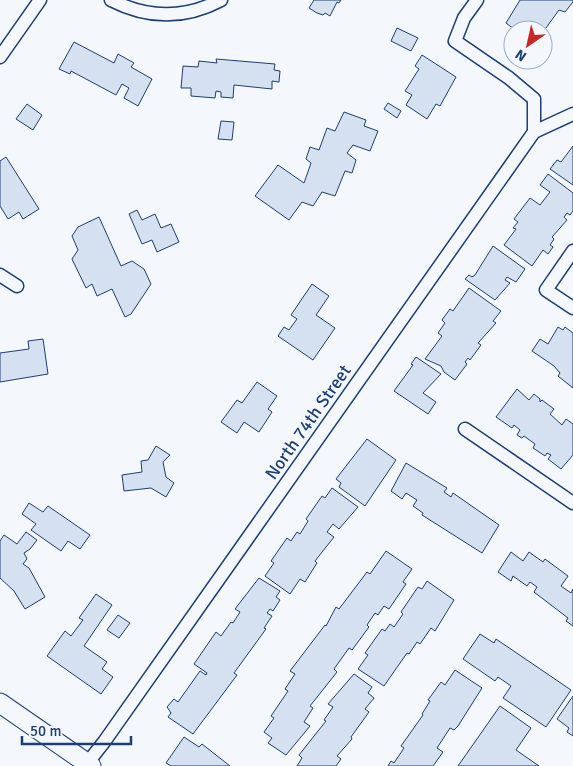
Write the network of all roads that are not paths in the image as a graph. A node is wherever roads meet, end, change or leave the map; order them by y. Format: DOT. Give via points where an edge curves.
graph roads {
  1 [pos="40,0"];
  2 [pos="111,0"];
  3 [pos="221,0"];
  4 [pos="477,0"];
  5 [pos="0,58"];
  6 [pos="573,114"];
  7 [pos="534,132"];
  8 [pos="573,251"];
  9 [pos="0,275"];
  10 [pos="17,286"];
  11 [pos="573,308"];
  12 [pos="465,429"];
  13 [pos="573,503"];
  14 [pos="0,703"];
  15 [pos="88,765"];
  1 -- 5 [label="street"];
  2 -- 3 [label="street" via="157,15 176,15 205,8"];
  4 -- 7 [label="street" via="464,18 455,41 534,99"];
  6 -- 7 [label="street, North 74th Street"];
  7 -- 15 [label="street, North 74th Street"];
  8 -- 11 [label="street" via="546,290"];
  9 -- 10 [label="street"];
  12 -- 13 [label="street"];
  14 -- 15 [label="main road"];
}
